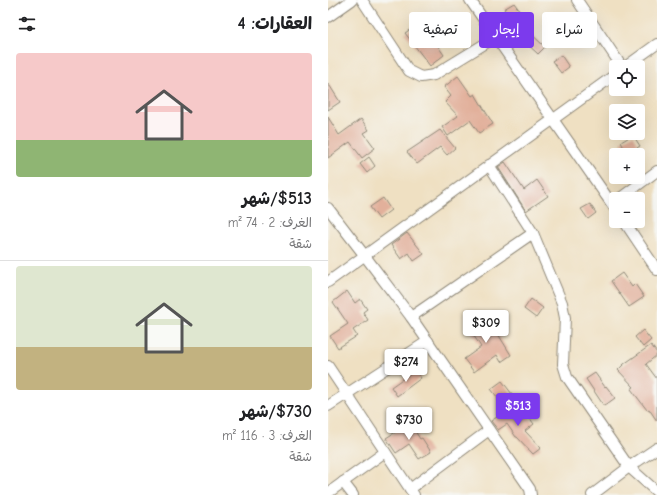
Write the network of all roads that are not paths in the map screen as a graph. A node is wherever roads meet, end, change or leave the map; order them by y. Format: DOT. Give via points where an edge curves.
graph roads {
  1 [pos="352,0"];
  2 [pos="362,0"];
  3 [pos="470,0"];
  4 [pos="578,0"];
  5 [pos="479,13"];
  6 [pos="328,17"];
  7 [pos="657,44"];
  8 [pos="479,47"];
  9 [pos="504,48"];
  10 [pos="619,60"];
  11 [pos="634,60"];
  12 [pos="609,79"];
  13 [pos="553,119"];
  14 [pos="489,165"];
  15 [pos="657,171"];
  16 [pos="630,192"];
  17 [pos="609,194"];
  18 [pos="328,208"];
  19 [pos="629,228"];
  20 [pos="533,233"];
  21 [pos="365,256"];
  22 [pos="657,270"];
  23 [pos="328,282"];
  24 [pos="411,317"];
  25 [pos="428,341"];
  26 [pos="328,366"];
  27 [pos="347,394"];
  28 [pos="328,406"];
  29 [pos="490,430"];
  30 [pos="657,448"];
  31 [pos="386,452"];
  32 [pos="629,467"];
  33 [pos="343,482"];
  34 [pos="412,492"];
  35 [pos="657,492"];
  36 [pos="328,493"];
  37 [pos="353,495"];
  38 [pos="531,495"];
  39 [pos="592,495"];
  1 -- 6 [label="street"];
  2 -- 8 [label="street" via="409,71 421,77 434,75"];
  3 -- 5 [label="street"];
  4 -- 10 [label="street"];
  7 -- 11 [label="street"];
  9 -- 13 [label="street"];
  12 -- 13 [label="street"];
  13 -- 14 [label="street"];
  13 -- 17 [label="street"];
  14 -- 20 [label="street"];
  14 -- 21 [label="street"];
  15 -- 16 [label="street"];
  18 -- 21 [label="street"];
  19 -- 22 [label="street"];
  20 -- 24 [label="street"];
  20 -- 32 [label="street" via="562,303 565,318 563,364 567,377"];
  21 -- 23 [label="street"];
  21 -- 24 [label="street"];
  24 -- 25 [label="street"];
  25 -- 27 [label="street"];
  25 -- 29 [label="street"];
  26 -- 27 [label="street"];
  27 -- 28 [label="street"];
  27 -- 31 [label="street"];
  29 -- 34 [label="street"];
  29 -- 38 [label="street" via="530,489"];
  30 -- 32 [label="street"];
  31 -- 33 [label="street"];
  31 -- 34 [label="street"];
  32 -- 35 [label="street"];
  32 -- 39 [label="street"];
  33 -- 36 [label="street"];
  33 -- 37 [label="street"];
}
